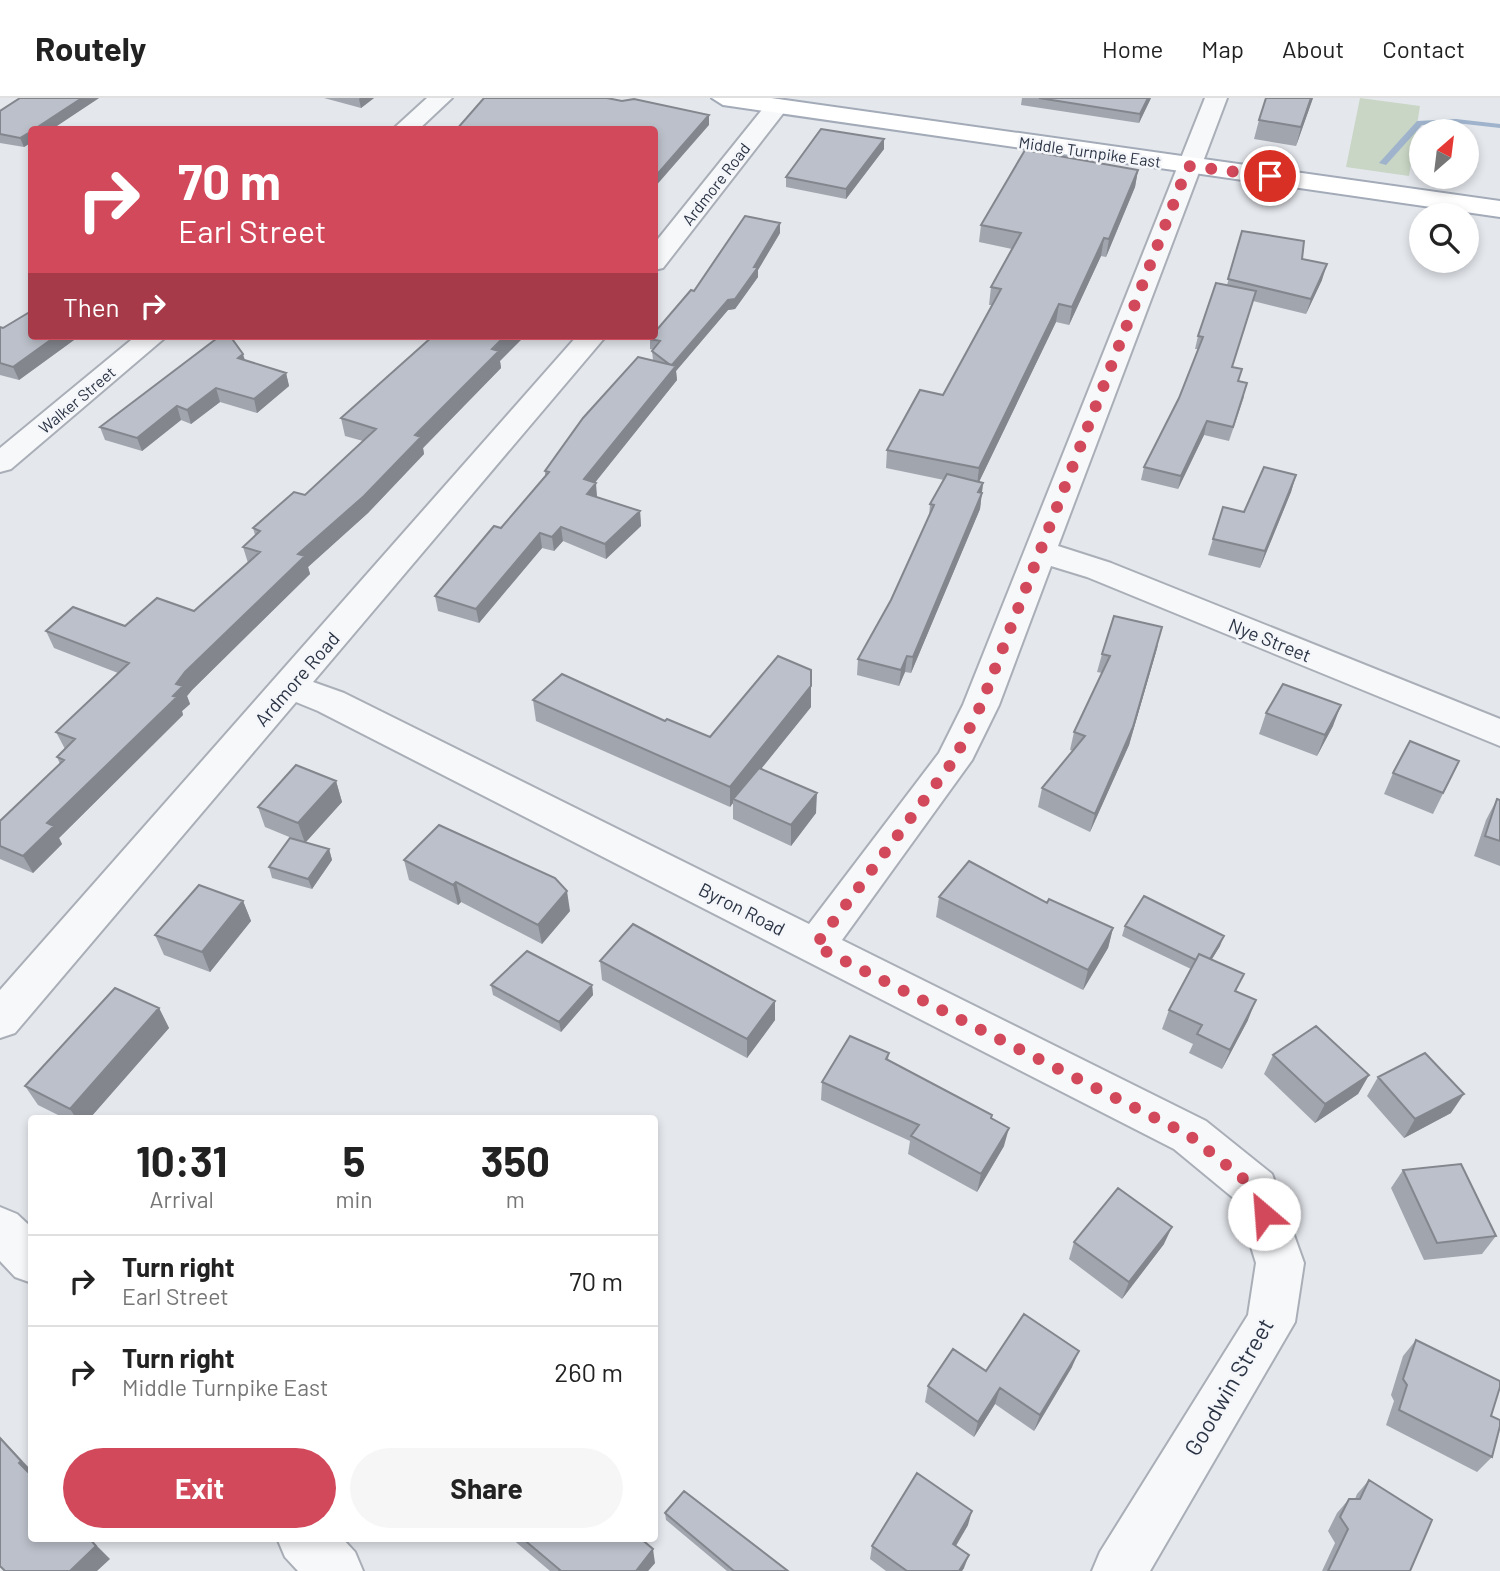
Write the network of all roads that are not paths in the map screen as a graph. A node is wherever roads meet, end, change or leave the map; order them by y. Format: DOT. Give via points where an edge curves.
graph roads {
  1 [pos="441,98"];
  2 [pos="723,98"];
  3 [pos="1216,98"];
  4 [pos="777,106"];
  5 [pos="408,126"];
  6 [pos="1188,166"];
  7 [pos="1500,209"];
  8 [pos="658,257"];
  9 [pos="148,340"];
  10 [pos="589,340"];
  11 [pos="0,463"];
  12 [pos="1038,551"];
  13 [pos="290,687"];
  14 [pos="1500,733"];
  15 [pos="815,946"];
  16 [pos="0,1020"];
  17 [pos="1256,1189"];
  18 [pos="0,1229"];
  19 [pos="28,1257"];
  20 [pos="308,1542"];
  21 [pos="336,1571"];
  22 [pos="1119,1571"];
  1 -- 5 [label="street"];
  2 -- 4 [label="main road, Middle Turnpike East"];
  3 -- 6 [label="street"];
  4 -- 6 [label="main road, Middle Turnpike East"];
  4 -- 8 [label="street, Ardmore Road"];
  6 -- 7 [label="main road, Middle Turnpike East"];
  6 -- 12 [label="street"];
  9 -- 11 [label="street, Walker Street"];
  10 -- 13 [label="street, Ardmore Road"];
  12 -- 14 [label="street, Nye Street" via="1099,570"];
  12 -- 15 [label="street" via="981,705 954,760"];
  13 -- 15 [label="street, Byron Road" via="331,702"];
  13 -- 16 [label="street, Ardmore Road"];
  15 -- 17 [label="street, Byron Road" via="1189,1135"];
  17 -- 22 [label="street, Goodwin Street" via="1280,1263 1271,1322"];
  18 -- 19 [label="street"];
  20 -- 21 [label="street"];
}
